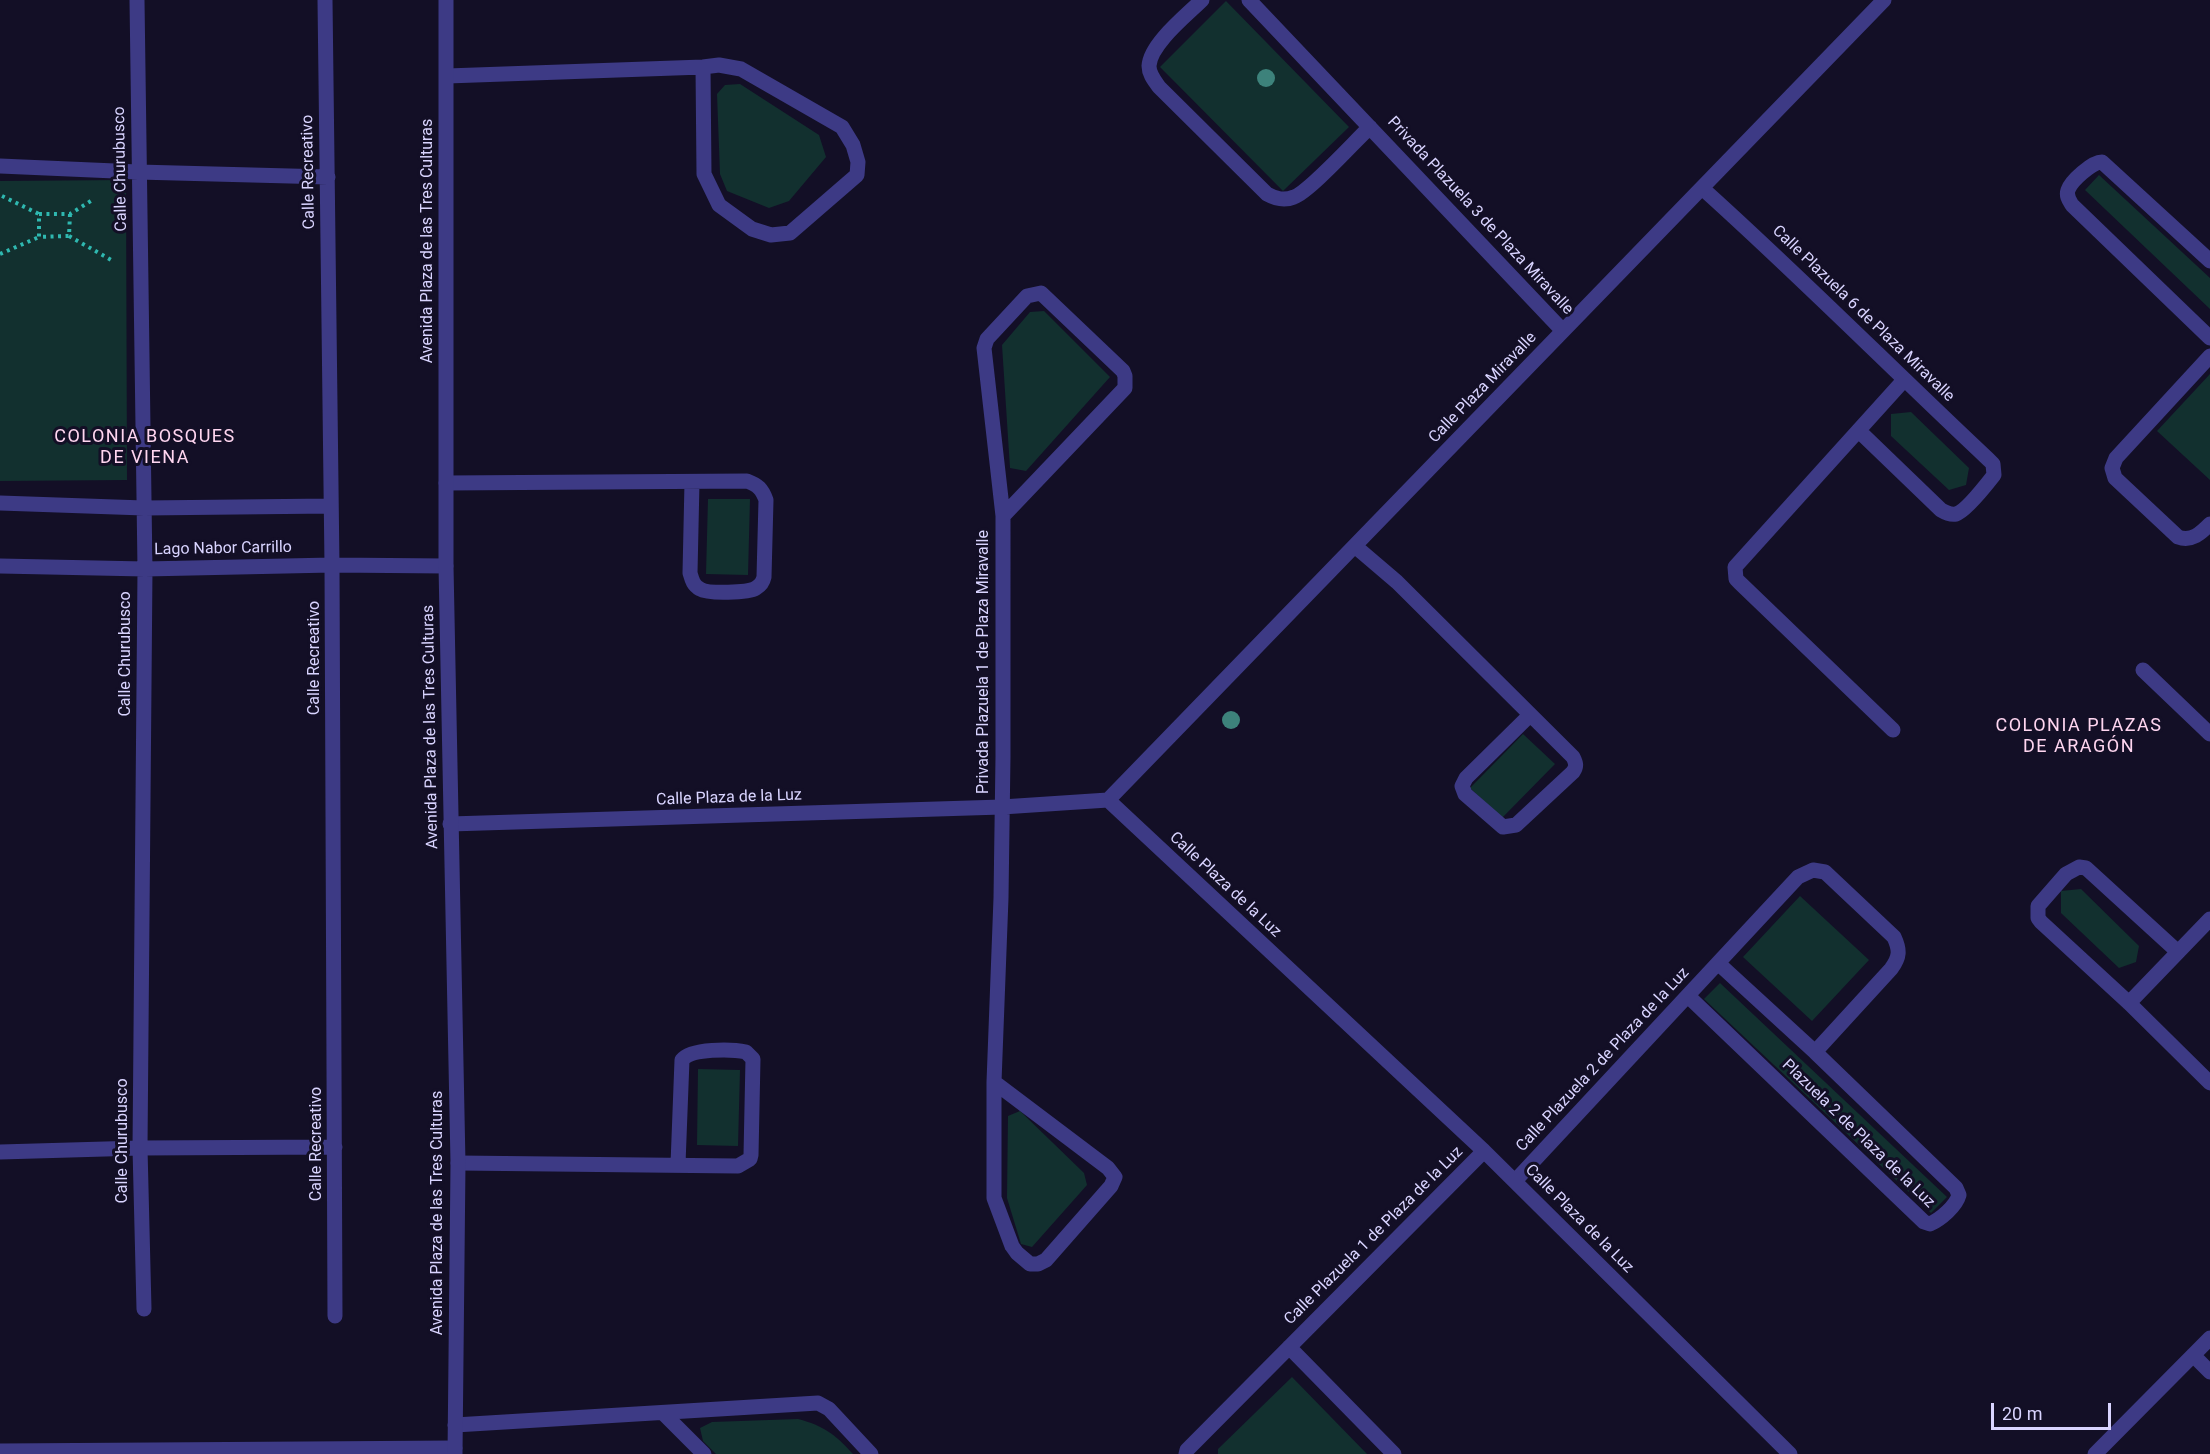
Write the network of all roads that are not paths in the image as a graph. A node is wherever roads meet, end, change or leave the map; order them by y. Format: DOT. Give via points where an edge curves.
graph roads {
  1 [pos="137,0"];
  2 [pos="325,0"];
  3 [pos="446,0"];
  4 [pos="1202,0"];
  5 [pos="1249,0"];
  6 [pos="1875,3"];
  7 [pos="703,67"];
  8 [pos="447,76"];
  9 [pos="1370,127"];
  10 [pos="0,165"];
  11 [pos="138,172"];
  12 [pos="328,177"];
  13 [pos="1702,188"];
  14 [pos="2210,261"];
  15 [pos="1563,331"];
  16 [pos="2210,338"];
  17 [pos="2210,356"];
  18 [pos="1904,380"];
  19 [pos="1859,431"];
  20 [pos="692,482"];
  21 [pos="446,483"];
  22 [pos="0,503"];
  23 [pos="331,506"];
  24 [pos="144,508"];
  25 [pos="1003,516"];
  26 [pos="2210,524"];
  27 [pos="1356,547"];
  28 [pos="332,565"];
  29 [pos="0,566"];
  30 [pos="446,566"];
  31 [pos="145,569"];
  32 [pos="2143,670"];
  33 [pos="1530,715"];
  34 [pos="1893,730"];
  35 [pos="2210,734"];
  36 [pos="1108,800"];
  37 [pos="1002,807"];
  38 [pos="450,824"];
  39 [pos="2210,919"];
  40 [pos="2178,952"];
  41 [pos="1719,964"];
  42 [pos="1688,996"];
  43 [pos="2129,1003"];
  44 [pos="1815,1052"];
  45 [pos="994,1082"];
  46 [pos="2210,1083"];
  47 [pos="335,1147"];
  48 [pos="140,1148"];
  49 [pos="1484,1151"];
  50 [pos="0,1152"];
  51 [pos="458,1163"];
  52 [pos="678,1164"];
  53 [pos="1515,1181"];
  54 [pos="144,1309"];
  55 [pos="335,1316"];
  56 [pos="2210,1338"];
  57 [pos="1289,1347"];
  58 [pos="2193,1355"];
  59 [pos="2210,1372"];
  60 [pos="664,1414"];
  61 [pos="455,1425"];
  62 [pos="0,1451"];
  63 [pos="455,1451"];
  64 [pos="704,1454"];
  65 [pos="871,1454"];
  66 [pos="1186,1454"];
  67 [pos="1394,1454"];
  68 [pos="1790,1454"];
  69 [pos="2095,1454"];
  1 -- 11 [label="street, Calle Churubusco"];
  2 -- 12 [label="street, Calle Recreativo"];
  3 -- 8 [label="street, Avenida Plaza de las Tres Culturas"];
  4 -- 9 [label="street, Privada Plazuela 3 de Plaza Miravalle" via="1154,48 1148,68 1159,87 1267,194 1283,200 1301,194"];
  5 -- 9 [label="street, Privada Plazuela 3 de Plaza Miravalle"];
  6 -- 13 [label="street, Calle Plaza Miravalle"];
  7 -- 7 [label="street" via="741,69 842,126 854,145 857,174 790,233 771,235 753,230 719,205 704,174"];
  7 -- 8 [label="street"];
  8 -- 21 [label="street, Avenida Plaza de las Tres Culturas"];
  9 -- 15 [label="street, Privada Plazuela 3 de Plaza Miravalle"];
  10 -- 11 [label="street"];
  11 -- 12 [label="street"];
  11 -- 24 [label="street, Calle Churubusco"];
  12 -- 23 [label="street, Calle Recreativo"];
  13 -- 15 [label="street, Calle Plaza Miravalle"];
  13 -- 18 [label="street, Calle Plazuela 6 de Plaza Miravalle"];
  14 -- 16 [label="street" via="2102,162 2090,166 2069,188 2067,196 2072,204"];
  15 -- 27 [label="street, Calle Plaza Miravalle"];
  17 -- 26 [label="street" via="2116,458 2112,468 2115,478 2178,537 2189,539"];
  18 -- 19 [label="street"];
  18 -- 19 [label="street, Calle Plazuela 6 de Plaza Miravalle" via="1989,460 1995,470 1991,479 1963,510 1946,513"];
  19 -- 34 [label="street" via="1739,561 1735,573 1740,583"];
  20 -- 20 [label="street" via="747,481 763,490 764,577 755,589 709,592 693,583"];
  20 -- 21 [label="street"];
  21 -- 30 [label="street, Avenida Plaza de las Tres Culturas"];
  22 -- 24 [label="street"];
  23 -- 24 [label="street"];
  23 -- 28 [label="street, Calle Recreativo"];
  24 -- 31 [label="street, Calle Churubusco"];
  25 -- 25 [label="street, Privada Plazuela 1 de Plaza Miravalle" via="984,344 1027,296 1041,293 1123,371 1125,388"];
  25 -- 37 [label="street, Privada Plazuela 1 de Plaza Miravalle"];
  27 -- 33 [label="street" via="1397,582"];
  27 -- 36 [label="street, Calle Plaza Miravalle"];
  28 -- 30 [label="street, Lago Nabor Carrillo"];
  28 -- 31 [label="street, Lago Nabor Carrillo"];
  28 -- 47 [label="street, Calle Recreativo"];
  29 -- 31 [label="street, Lago Nabor Carrillo"];
  30 -- 38 [label="street, Avenida Plaza de las Tres Culturas"];
  31 -- 48 [label="street, Calle Churubusco"];
  32 -- 35 [label="street"];
  33 -- 33 [label="street" via="1573,757 1575,769 1516,825 1503,827 1465,794 1462,786"];
  36 -- 37 [label="street, Calle Plaza de la Luz"];
  36 -- 49 [label="street, Calle Plaza de la Luz"];
  37 -- 38 [label="street, Calle Plaza de la Luz"];
  37 -- 45 [label="street, Privada Plazuela 1 de Plaza Miravalle"];
  38 -- 51 [label="street, Avenida Plaza de las Tres Culturas"];
  39 -- 40 [label="street"];
  40 -- 43 [label="street"];
  40 -- 43 [label="street" via="2091,872 2079,867 2066,874 2041,901 2038,918"];
  41 -- 42 [label="street, Calle Plazuela 2 de Plaza de la Luz"];
  41 -- 44 [label="street"];
  41 -- 44 [label="street, Calle Plazuela 2 de Plaza de la Luz" via="1798,877 1813,870 1825,872 1894,937 1899,954 1891,969"];
  42 -- 44 [label="street, Plazuela 2 de Plaza de la Luz" via="1924,1222 1937,1221 1957,1201 1958,1191"];
  42 -- 53 [label="street, Calle Plazuela 2 de Plaza de la Luz"];
  43 -- 46 [label="street"];
  45 -- 45 [label="street, Privada Plazuela 1 de Plaza Miravalle" via="1115,1177 1046,1260 1038,1264 1030,1264 1012,1246 994,1198"];
  47 -- 48 [label="street"];
  47 -- 55 [label="street, Calle Recreativo"];
  48 -- 50 [label="street"];
  48 -- 54 [label="street, Calle Churubusco"];
  49 -- 53 [label="street, Calle Plaza de la Luz"];
  49 -- 57 [label="street, Calle Plazuela 1 de Plaza de la Luz"];
  51 -- 52 [label="street"];
  51 -- 61 [label="street, Avenida Plaza de las Tres Culturas"];
  52 -- 52 [label="street" via="738,1166 750,1159 753,1063 746,1052 694,1052 682,1060"];
  53 -- 68 [label="street, Calle Plaza de la Luz"];
  56 -- 58 [label="street"];
  57 -- 66 [label="street, Calle Plazuela 1 de Plaza de la Luz"];
  57 -- 67 [label="street, Calle Plazuela 1 de Plaza de la Luz"];
  58 -- 59 [label="street"];
  58 -- 69 [label="street"];
  60 -- 61 [label="street"];
  60 -- 64 [label="street"];
  60 -- 65 [label="street" via="818,1403 829,1409"];
  61 -- 63 [label="street, Avenida Plaza de las Tres Culturas"];
  62 -- 63 [label="street"];
}
